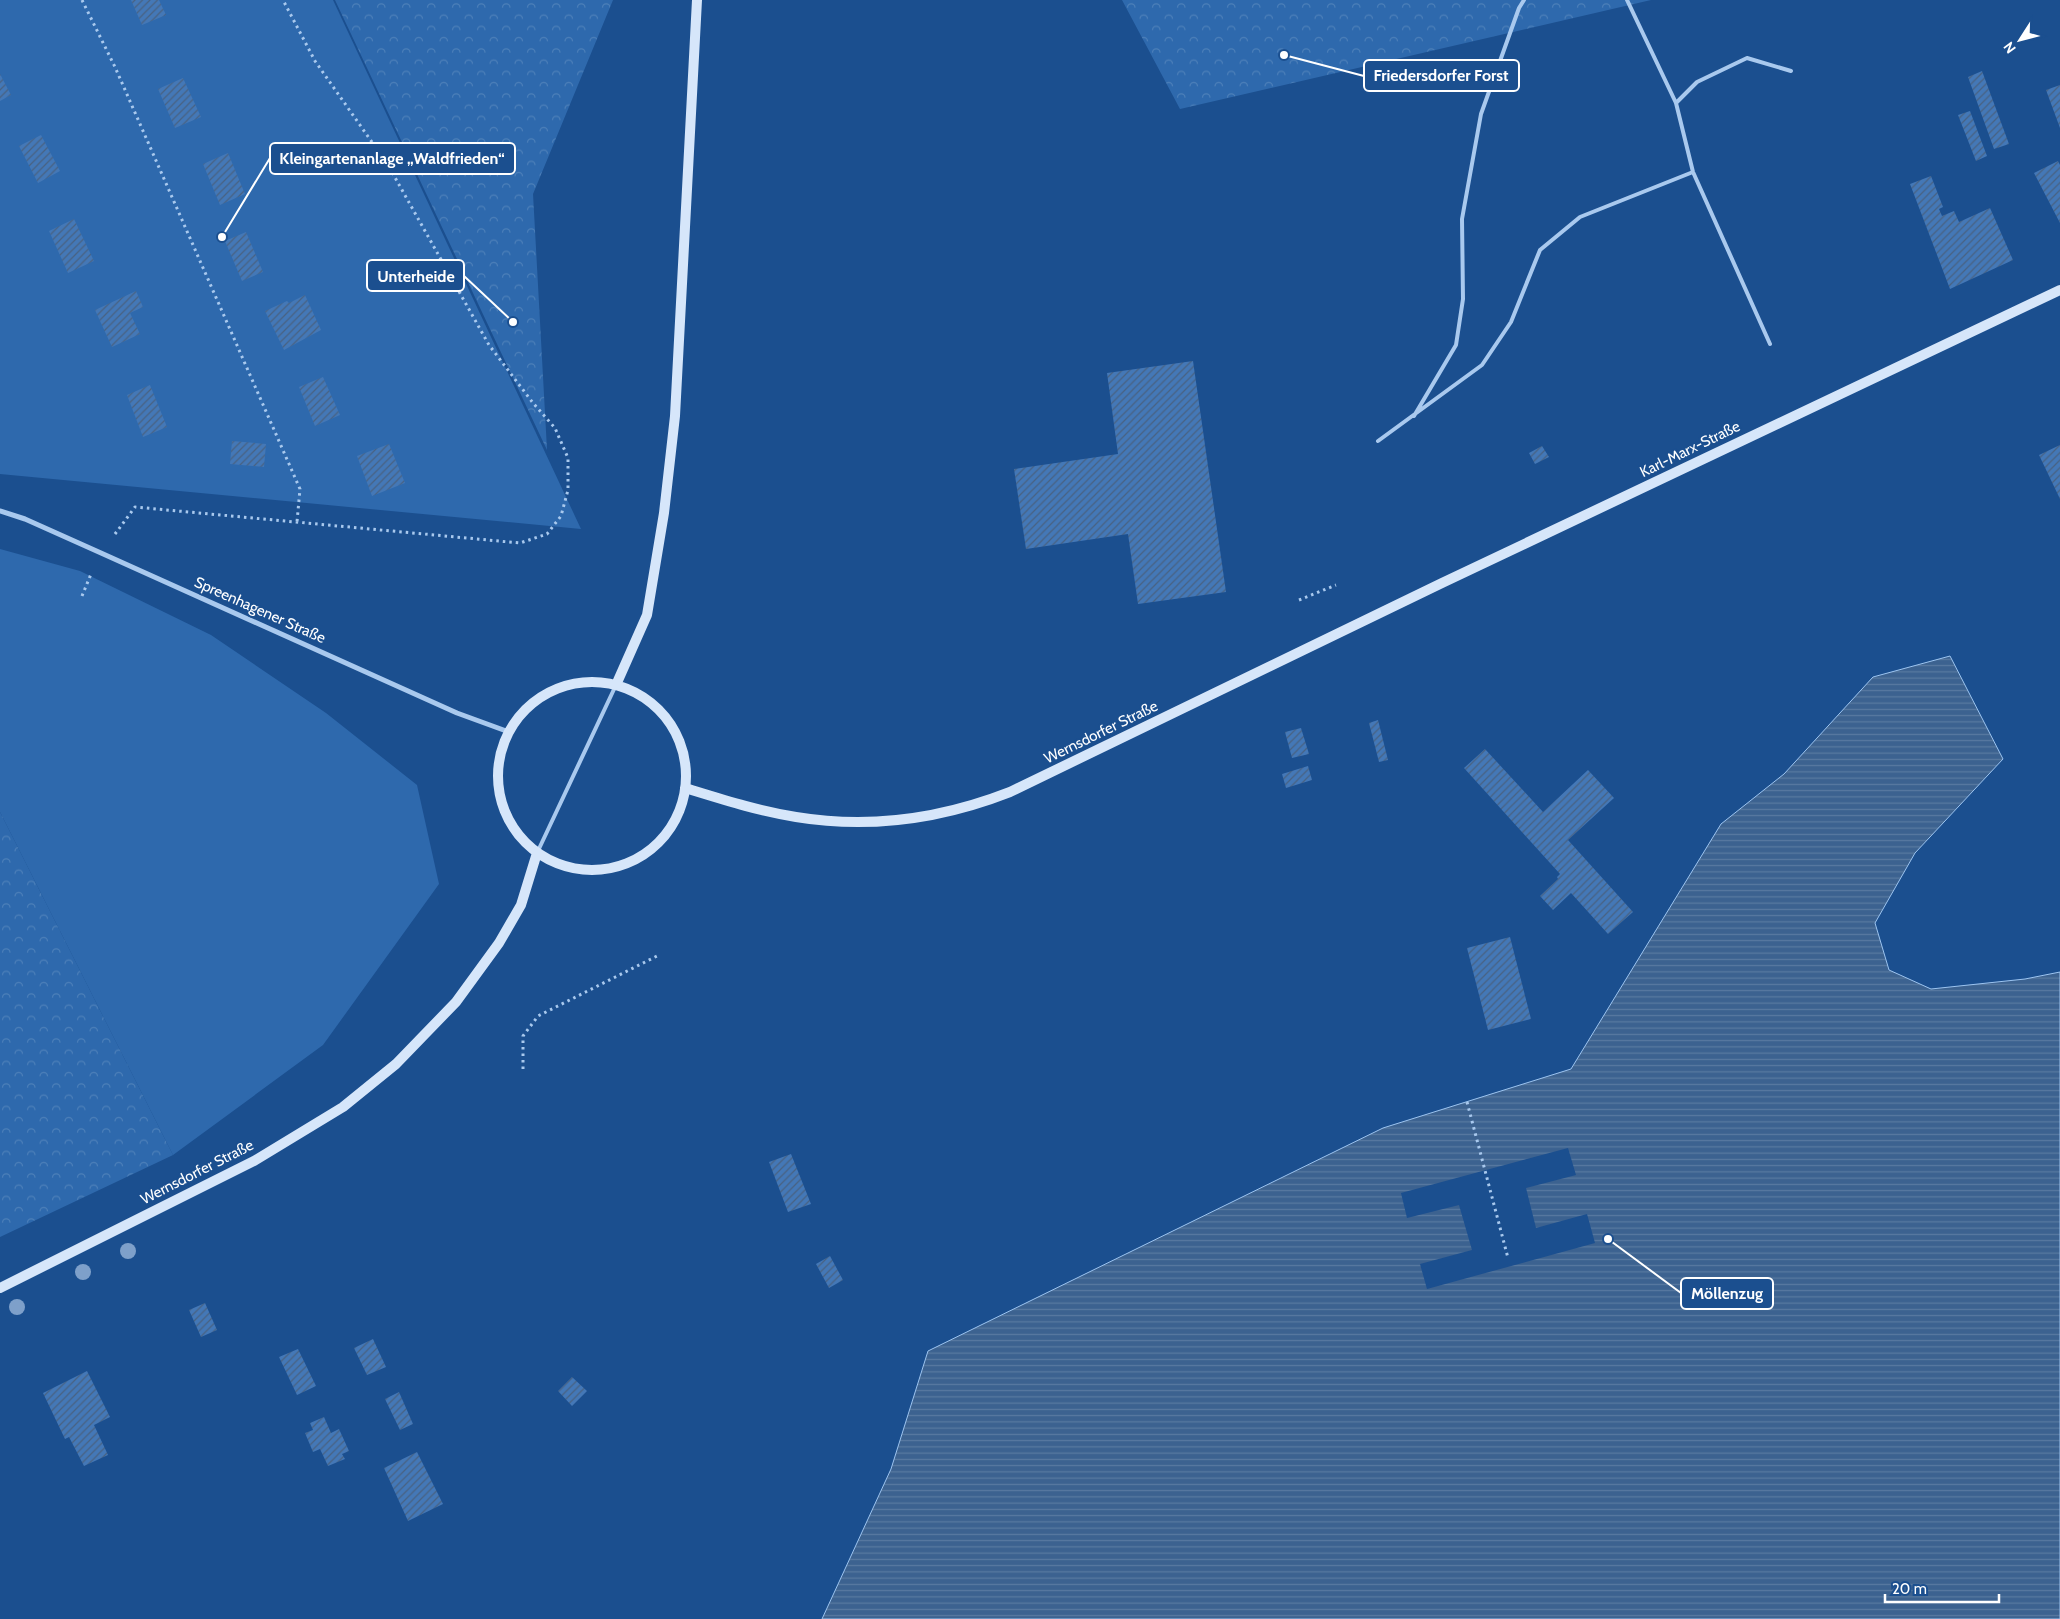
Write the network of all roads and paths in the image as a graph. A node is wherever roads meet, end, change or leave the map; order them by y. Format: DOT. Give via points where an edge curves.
graph roads {
  1 [pos="82,0"];
  2 [pos="283,0"];
  3 [pos="697,0"];
  4 [pos="1524,0"];
  5 [pos="1628,0"];
  6 [pos="1791,71"];
  7 [pos="1676,102"];
  8 [pos="1692,172"];
  9 [pos="2060,290"];
  10 [pos="1770,344"];
  11 [pos="1414,416"];
  12 [pos="1378,441"];
  13 [pos="0,511"];
  14 [pos="297,522"];
  15 [pos="101,552"];
  16 [pos="1336,585"];
  17 [pos="1299,600"];
  18 [pos="1334,636"];
  19 [pos="616,685"];
  20 [pos="509,732"];
  21 [pos="685,788"];
  22 [pos="537,853"];
  23 [pos="659,955"];
  24 [pos="524,1069"];
  25 [pos="1467,1102"];
  26 [pos="1508,1258"];
  27 [pos="0,1288"];
  1 -- 14 [label="path" via="115,67 300,489"];
  2 -- 14 [label="path" via="315,61 388,165 489,344 555,428 568,458 568,490 561,516 547,534 520,543"];
  3 -- 19 [label="main road" via="681,327 664,513 647,615"];
  4 -- 11 [label="lane" via="1481,114 1462,219 1463,299 1456,346"];
  5 -- 7 [label="lane"];
  6 -- 7 [label="lane" via="1747,58 1697,82"];
  7 -- 8 [label="lane"];
  8 -- 10 [label="lane"];
  8 -- 11 [label="lane" via="1580,217 1540,250 1511,322 1482,365"];
  9 -- 18 [label="main road, Karl-Marx-Straße"];
  11 -- 12 [label="lane"];
  13 -- 15 [label="street, Spreenhagener Straße"];
  14 -- 15 [label="path" via="135,507"];
  15 -- 20 [label="street, Spreenhagener Straße" via="435,704"];
  16 -- 17 [label="path"];
  18 -- 21 [label="main road, Wernsdorfer Straße" via="995,798 951,812 912,819 832,822 794,817"];
  19 -- 20 [label="main road" via="595,682 554,690 521,714"];
  19 -- 21 [label="main road" via="641,696 661,713 676,735 685,761"];
  19 -- 22 [label="lane"];
  20 -- 22 [label="main road" via="499,757 498,784 504,811 518,834"];
  21 -- 22 [label="main road" via="678,814 664,837 644,854 621,866 592,871 564,866"];
  22 -- 27 [label="main road, Wernsdorfer Straße" via="521,905 499,943 456,1002 396,1064 343,1107 254,1161"];
  23 -- 24 [label="path" via="538,1016 523,1036"];
  25 -- 26 [label="path"];
}
